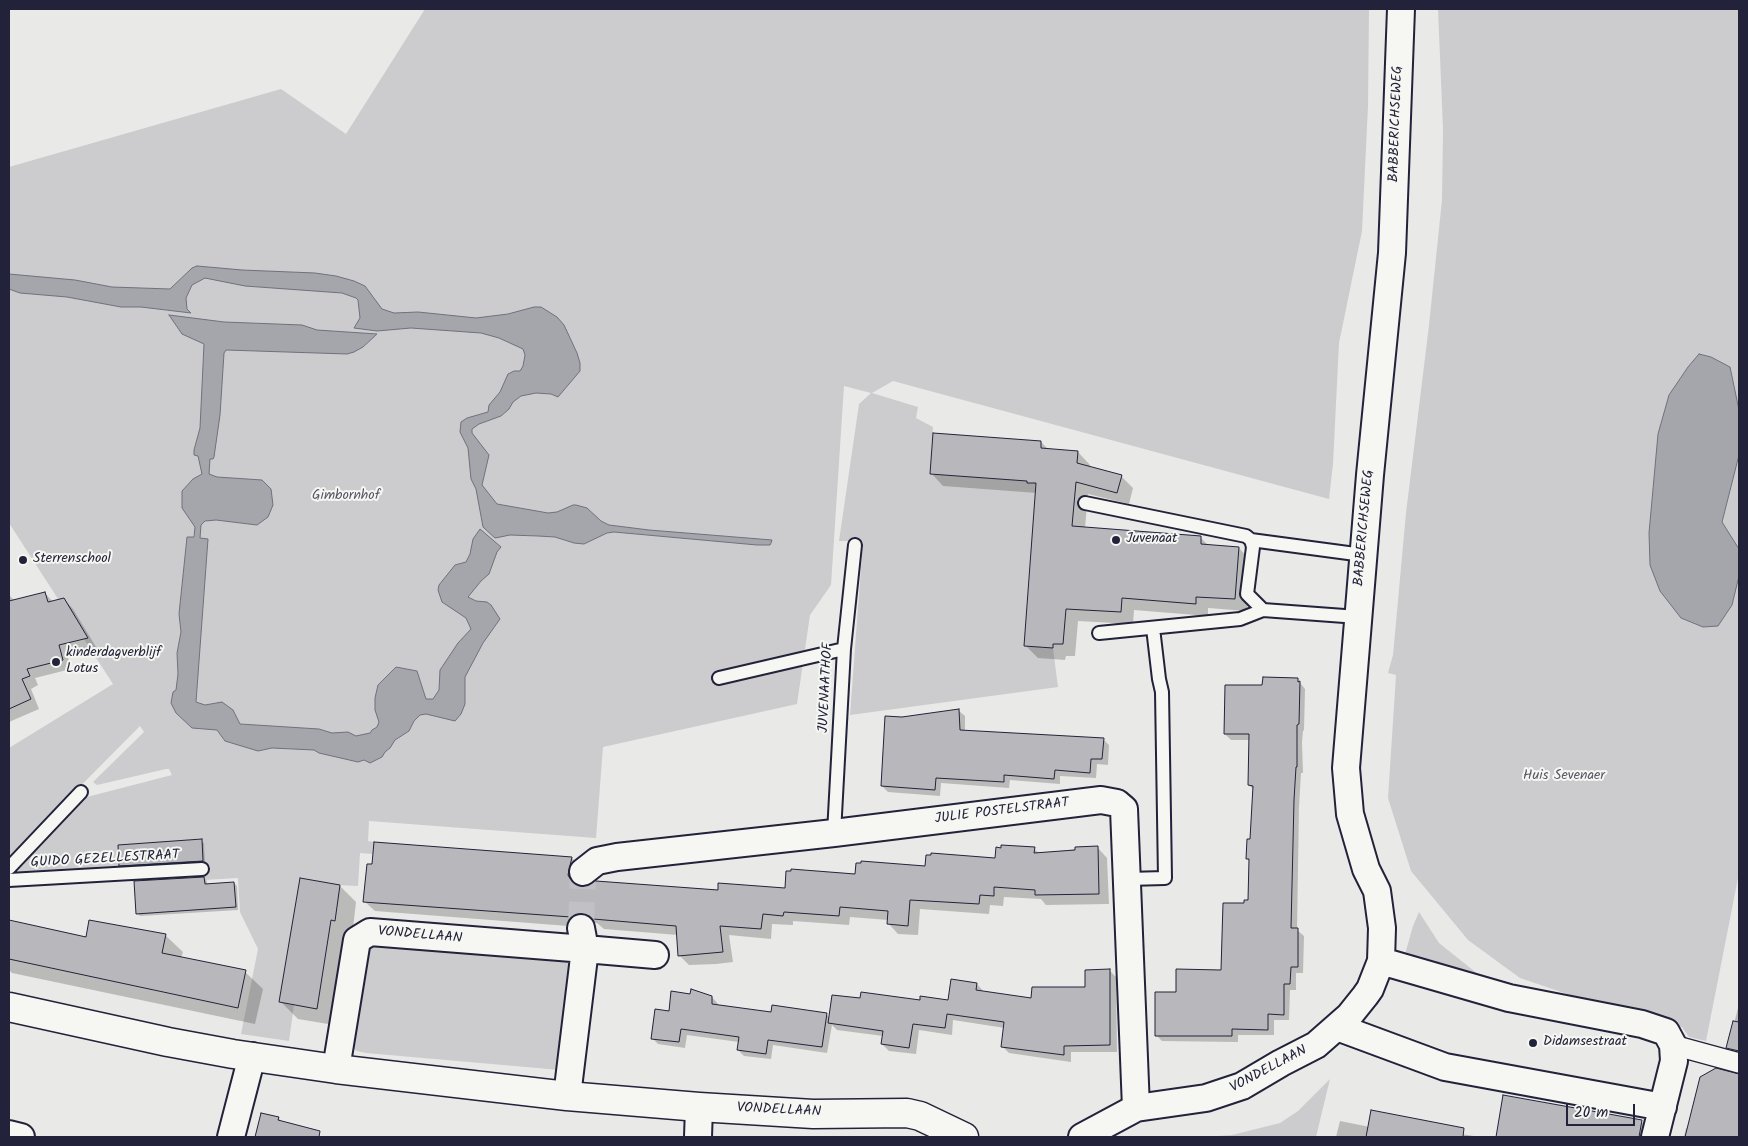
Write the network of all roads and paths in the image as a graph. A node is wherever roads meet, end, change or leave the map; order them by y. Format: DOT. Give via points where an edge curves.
graph roads {
  1 [pos="1401,9"];
  2 [pos="1085,503"];
  3 [pos="1251,540"];
  4 [pos="855,545"];
  5 [pos="1351,553"];
  6 [pos="1263,610"];
  7 [pos="1358,617"];
  8 [pos="1153,628"];
  9 [pos="1099,633"];
  10 [pos="844,649"];
  11 [pos="719,678"];
  12 [pos="81,792"];
  13 [pos="834,833"];
  14 [pos="9,868"];
  15 [pos="202,869"];
  16 [pos="583,872"];
  17 [pos="1127,879"];
  18 [pos="9,880"];
  19 [pos="583,939"];
  20 [pos="655,955"];
  21 [pos="1381,961"];
  22 [pos="9,1007"];
  23 [pos="1337,1028"];
  24 [pos="1673,1045"];
  25 [pos="252,1056"];
  26 [pos="1739,1063"];
  27 [pos="336,1069"];
  28 [pos="567,1096"];
  29 [pos="699,1107"];
  30 [pos="1663,1107"];
  31 [pos="1136,1108"];
  32 [pos="872,1114"];
  33 [pos="9,1134"];
  34 [pos="22,1137"];
  35 [pos="231,1137"];
  36 [pos="698,1137"];
  37 [pos="925,1137"];
  38 [pos="964,1137"];
  39 [pos="1082,1137"];
  40 [pos="1655,1137"];
  1 -- 5 [label="street, BABBERICHSEWEG" via="1392,253"];
  2 -- 3 [label="lane" via="1246,536"];
  3 -- 5 [label="lane"];
  3 -- 6 [label="lane" via="1248,594"];
  4 -- 10 [label="lane, JUVENAATHOF"];
  5 -- 7 [label="street, BABBERICHSEWEG"];
  6 -- 7 [label="lane"];
  6 -- 8 [label="lane" via="1240,619"];
  7 -- 21 [label="street, BABBERICHSEWEG" via="1346,768 1350,814 1366,869 1377,891 1382,928"];
  8 -- 9 [label="lane"];
  8 -- 17 [label="lane" via="1162,692 1165,878"];
  10 -- 11 [label="lane"];
  10 -- 13 [label="lane, JUVENAATHOF"];
  12 -- 14 [label="lane"];
  13 -- 16 [label="street, JULIE POSTELSTRAAT" via="617,857 597,861"];
  13 -- 17 [label="street, JULIE POSTELSTRAAT" via="1101,800 1117,803 1124,809"];
  15 -- 18 [label="lane, GUIDO GEZELLESTRAAT"];
  17 -- 31 [label="street, JULIE POSTELSTRAAT"];
  19 -- 20 [label="street, VONDELLAAN"];
  19 -- 27 [label="street, VONDELLAAN" via="370,932 357,940"];
  19 -- 28 [label="street"];
  21 -- 23 [label="street, BABBERICHSEWEG" via="1370,989"];
  21 -- 24 [label="street" via="1509,998 1651,1026 1666,1032"];
  22 -- 25 [label="street, VONDELLAAN" via="168,1042"];
  23 -- 30 [label="street" via="1445,1067"];
  23 -- 31 [label="street, VONDELLAAN" via="1316,1045 1242,1086 1206,1098"];
  24 -- 26 [label="street"];
  24 -- 30 [label="street" via="1674,1061"];
  25 -- 27 [label="street, VONDELLAAN"];
  25 -- 35 [label="street"];
  27 -- 28 [label="street, VONDELLAAN"];
  28 -- 29 [label="street, VONDELLAAN"];
  29 -- 32 [label="street, VONDELLAAN"];
  29 -- 36 [label="street"];
  30 -- 40 [label="street"];
  31 -- 39 [label="street, VONDELLAAN"];
  32 -- 37 [label="street, VONDELLAAN"];
  32 -- 38 [label="street, VONDELLAAN" via="920,1116"];
  33 -- 34 [label="street"];
}
